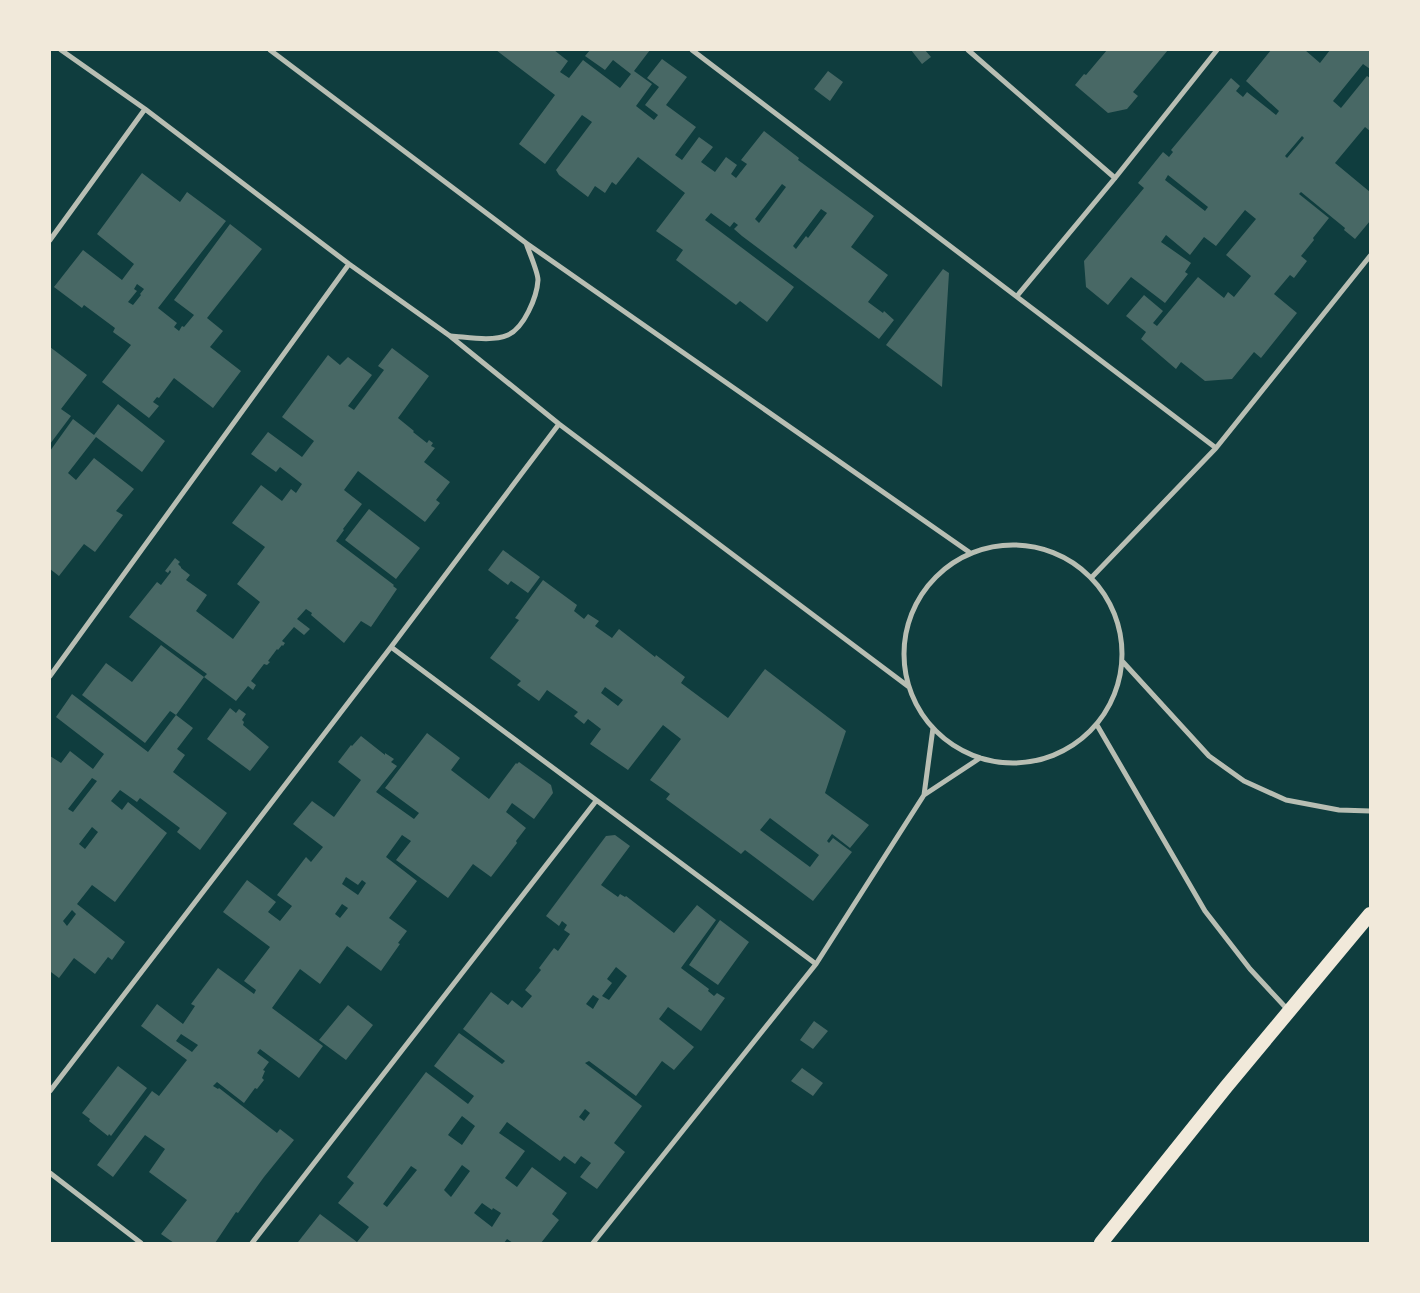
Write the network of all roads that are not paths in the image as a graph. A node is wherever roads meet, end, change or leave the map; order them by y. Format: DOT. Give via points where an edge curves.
graph roads {
  1 [pos="61,50"];
  2 [pos="270,50"];
  3 [pos="692,50"];
  4 [pos="968,50"];
  5 [pos="1216,50"];
  6 [pos="145,109"];
  7 [pos="1115,178"];
  8 [pos="50,240"];
  9 [pos="526,243"];
  10 [pos="1370,256"];
  11 [pos="348,264"];
  12 [pos="1017,296"];
  13 [pos="450,336"];
  14 [pos="559,424"];
  15 [pos="1216,448"];
  16 [pos="969,552"];
  17 [pos="1092,577"];
  18 [pos="391,647"];
  19 [pos="1122,662"];
  20 [pos="50,676"];
  21 [pos="909,687"];
  22 [pos="1097,725"];
  23 [pos="933,728"];
  24 [pos="980,758"];
  25 [pos="924,795"];
  26 [pos="596,801"];
  27 [pos="1370,811"];
  28 [pos="1370,914"];
  29 [pos="816,964"];
  30 [pos="1289,1012"];
  31 [pos="50,1091"];
  32 [pos="50,1173"];
  33 [pos="141,1243"];
  34 [pos="252,1243"];
  35 [pos="594,1243"];
  36 [pos="1101,1243"];
  1 -- 6 [label="street"];
  2 -- 9 [label="street"];
  3 -- 12 [label="street"];
  4 -- 7 [label="street"];
  5 -- 7 [label="street"];
  6 -- 8 [label="street"];
  6 -- 11 [label="street"];
  7 -- 12 [label="street"];
  9 -- 13 [label="street" via="538,279 533,302 523,322 508,335 489,339"];
  9 -- 16 [label="street"];
  10 -- 15 [label="street"];
  11 -- 13 [label="street"];
  11 -- 20 [label="street"];
  12 -- 15 [label="street"];
  13 -- 14 [label="street"];
  14 -- 18 [label="street"];
  14 -- 21 [label="street"];
  15 -- 17 [label="street"];
  16 -- 17 [label="street" via="1013,543 1055,552"];
  16 -- 21 [label="street" via="942,569 920,594 907,623 904,656"];
  17 -- 19 [label="street" via="1116,617"];
  18 -- 26 [label="street"];
  18 -- 31 [label="street"];
  19 -- 22 [label="street" via="1114,695"];
  19 -- 27 [label="street" via="1209,756 1244,781 1286,800 1339,810"];
  21 -- 23 [label="street"];
  22 -- 24 [label="street" via="1073,746 1044,759 1012,763"];
  22 -- 30 [label="street" via="1206,910 1250,969"];
  23 -- 24 [label="street" via="952,744"];
  23 -- 25 [label="street"];
  24 -- 25 [label="street"];
  25 -- 29 [label="street"];
  26 -- 29 [label="street"];
  26 -- 34 [label="street"];
  28 -- 30 [label="highway"];
  29 -- 35 [label="street"];
  30 -- 36 [label="highway"];
  32 -- 33 [label="street"];
}
